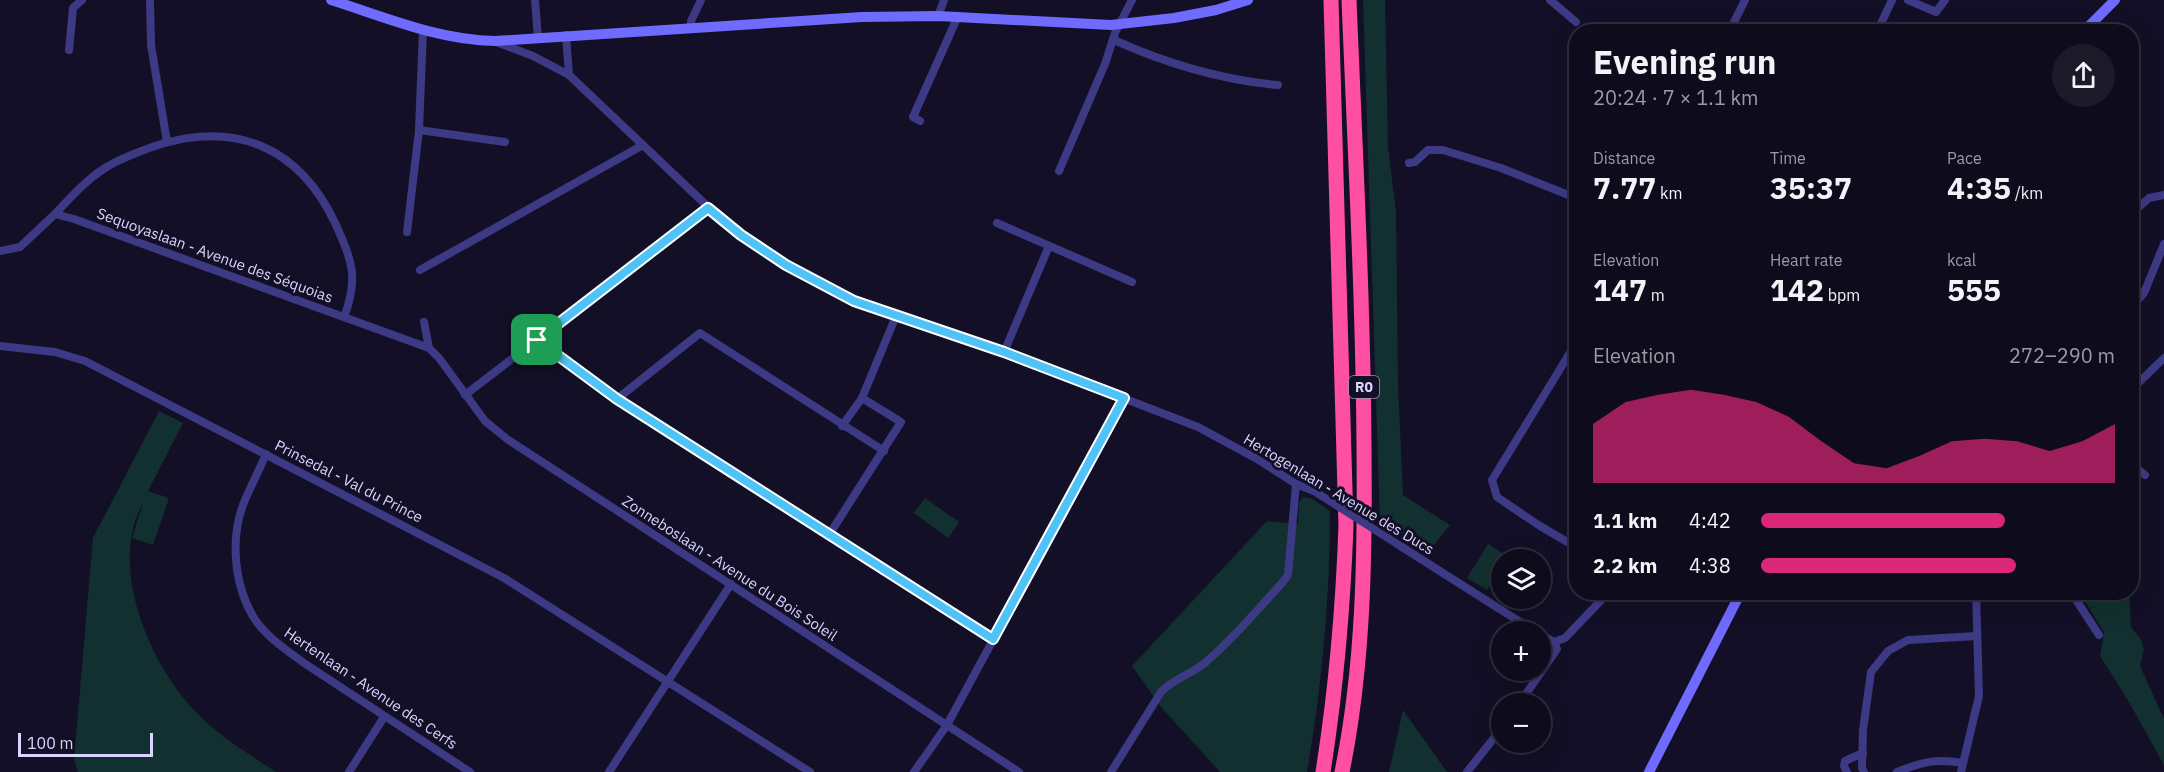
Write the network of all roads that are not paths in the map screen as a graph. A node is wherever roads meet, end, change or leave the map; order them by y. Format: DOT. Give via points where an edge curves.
graph roads {
  1 [pos="82,0"];
  2 [pos="150,0"];
  3 [pos="331,0"];
  4 [pos="535,0"];
  5 [pos="701,0"];
  6 [pos="944,0"];
  7 [pos="1132,0"];
  8 [pos="1248,0"];
  9 [pos="1330,0"];
  10 [pos="1349,0"];
  11 [pos="1550,0"];
  12 [pos="1745,0"];
  13 [pos="1892,0"];
  14 [pos="1908,0"];
  15 [pos="1945,0"];
  16 [pos="2115,0"];
  17 [pos="938,16"];
  18 [pos="958,16"];
  19 [pos="1576,22"];
  20 [pos="1122,24"];
  21 [pos="1733,24"];
  22 [pos="1881,24"];
  23 [pos="2091,24"];
  24 [pos="691,28"];
  25 [pos="423,30"];
  26 [pos="566,35"];
  27 [pos="538,38"];
  28 [pos="1114,40"];
  29 [pos="495,41"];
  30 [pos="69,50"];
  31 [pos="569,75"];
  32 [pos="1278,86"];
  33 [pos="920,121"];
  34 [pos="419,130"];
  35 [pos="167,142"];
  36 [pos="505,142"];
  37 [pos="643,145"];
  38 [pos="1409,163"];
  39 [pos="1059,171"];
  40 [pos="1569,195"];
  41 [pos="2164,195"];
  42 [pos="2139,207"];
  43 [pos="708,208"];
  44 [pos="55,214"];
  45 [pos="997,223"];
  46 [pos="407,232"];
  47 [pos="2164,244"];
  48 [pos="1050,246"];
  49 [pos="0,251"];
  50 [pos="420,270"];
  51 [pos="1131,282"];
  52 [pos="2139,299"];
  53 [pos="896,316"];
  54 [pos="344,317"];
  55 [pos="424,322"];
  56 [pos="537,340"];
  57 [pos="0,346"];
  58 [pos="429,348"];
  59 [pos="1004,352"];
  60 [pos="1569,354"];
  61 [pos="2164,358"];
  62 [pos="445,366"];
  63 [pos="2139,382"];
  64 [pos="465,395"];
  65 [pos="862,398"];
  66 [pos="1124,398"];
  67 [pos="617,399"];
  68 [pos="842,426"];
  69 [pos="884,451"];
  70 [pos="266,454"];
  71 [pos="2139,470"];
  72 [pos="2145,475"];
  73 [pos="1296,484"];
  74 [pos="829,535"];
  75 [pos="1569,543"];
  76 [pos="731,584"];
  77 [pos="1601,600"];
  78 [pos="1737,600"];
  79 [pos="1976,600"];
  80 [pos="2076,600"];
  81 [pos="1518,621"];
  82 [pos="2099,635"];
  83 [pos="1977,636"];
  84 [pos="993,639"];
  85 [pos="1551,640"];
  86 [pos="1554,642"];
  87 [pos="668,682"];
  88 [pos="1527,693"];
  89 [pos="384,717"];
  90 [pos="947,725"];
  91 [pos="1491,742"];
  92 [pos="1863,753"];
  93 [pos="1963,763"];
  94 [pos="349,772"];
  95 [pos="470,772"];
  96 [pos="609,772"];
  97 [pos="810,772"];
  98 [pos="914,772"];
  99 [pos="1019,772"];
  100 [pos="1111,772"];
  101 [pos="1323,772"];
  102 [pos="1342,772"];
  103 [pos="1467,772"];
  104 [pos="1649,772"];
  105 [pos="1846,772"];
  106 [pos="1864,772"];
  107 [pos="1897,772"];
  108 [pos="1961,772"];
  1 -- 30 [label="street" via="73,8"];
  2 -- 35 [label="street" via="151,45"];
  3 -- 25 [label="street"];
  4 -- 27 [label="street"];
  5 -- 24 [label="street"];
  6 -- 17 [label="street"];
  7 -- 20 [label="street"];
  8 -- 20 [label="street" via="1174,18"];
  9 -- 101 [label="highway, R0" via="1346,526 1335,689"];
  10 -- 102 [label="highway, R0" via="1364,359 1365,542 1356,685"];
  11 -- 19 [label="street"];
  12 -- 21 [label="street"];
  13 -- 22 [label="street"];
  14 -- 15 [label="street" via="1936,12"];
  16 -- 23 [label="street"];
  17 -- 18 [label="street"];
  17 -- 24 [label="street"];
  18 -- 20 [label="street"];
  18 -- 33 [label="street" via="913,117"];
  20 -- 28 [label="street"];
  24 -- 26 [label="street"];
  25 -- 29 [label="street"];
  25 -- 34 [label="street"];
  26 -- 27 [label="street"];
  26 -- 31 [label="street"];
  27 -- 29 [label="street"];
  28 -- 32 [label="street" via="1185,66"];
  28 -- 39 [label="street"];
  29 -- 31 [label="street, Hertogenlaan - Avenue des Ducs"];
  31 -- 37 [label="street, Hertogenlaan - Avenue des Ducs"];
  34 -- 36 [label="street"];
  34 -- 46 [label="street"];
  35 -- 44 [label="street" via="106,167"];
  35 -- 54 [label="street" via="206,135 242,139 275,153 297,168 331,214 351,262 354,287"];
  37 -- 43 [label="street, Hertogenlaan - Avenue des Ducs"];
  37 -- 50 [label="street"];
  38 -- 40 [label="street" via="1428,150 1443,150"];
  41 -- 42 [label="street" via="2155,195"];
  43 -- 53 [label="street, Hertogenlaan - Avenue des Ducs" via="741,235 815,281"];
  43 -- 56 [label="street"];
  44 -- 49 [label="street" via="20,247"];
  44 -- 54 [label="street, Sequoyaslaan - Avenue des Séquoias"];
  45 -- 48 [label="street"];
  47 -- 52 [label="street"];
  48 -- 51 [label="street"];
  48 -- 59 [label="street"];
  53 -- 59 [label="street, Hertogenlaan - Avenue des Ducs"];
  53 -- 65 [label="street"];
  54 -- 58 [label="street, Sequoyaslaan - Avenue des Séquoias"];
  55 -- 58 [label="street"];
  56 -- 64 [label="street"];
  56 -- 67 [label="street"];
  57 -- 70 [label="street, Prinsedal - Val du Prince" via="75,357"];
  58 -- 62 [label="street, Sequoyaslaan - Avenue des Séquoias"];
  59 -- 66 [label="street, Hertogenlaan - Avenue des Ducs"];
  60 -- 75 [label="street" via="1492,480 1497,497"];
  61 -- 63 [label="street"];
  62 -- 64 [label="street, Zonneboslaan - Avenue du Bois Soleil"];
  64 -- 76 [label="street, Zonneboslaan - Avenue du Bois Soleil" via="485,421 507,439"];
  65 -- 68 [label="street"];
  65 -- 69 [label="street" via="901,422"];
  66 -- 73 [label="street, Hertogenlaan - Avenue des Ducs" via="1198,427"];
  66 -- 84 [label="street"];
  67 -- 68 [label="street" via="700,333"];
  67 -- 74 [label="street"];
  68 -- 69 [label="street"];
  69 -- 74 [label="street"];
  70 -- 87 [label="street, Prinsedal - Val du Prince" via="496,573"];
  70 -- 89 [label="street, Hertenlaan - Avenue des Cerfs" via="243,505 238,528 237,564 247,603 256,621 282,647"];
  71 -- 72 [label="street"];
  73 -- 81 [label="street, Hertogenlaan - Avenue des Ducs, bridge" via="1314,491"];
  73 -- 100 [label="street" via="1288,575 1210,659 1195,672 1169,684"];
  74 -- 84 [label="street"];
  76 -- 87 [label="street"];
  76 -- 90 [label="street, Zonneboslaan - Avenue du Bois Soleil"];
  77 -- 86 [label="street" via="1565,638"];
  78 -- 104 [label="street"];
  79 -- 83 [label="street"];
  80 -- 82 [label="street"];
  83 -- 92 [label="street" via="1908,640 1888,651 1871,672"];
  83 -- 93 [label="street" via="1978,696"];
  84 -- 90 [label="street"];
  85 -- 86 [label="street"];
  86 -- 88 [label="street" via="1557,649"];
  87 -- 96 [label="street"];
  87 -- 97 [label="street, Prinsedal - Val du Prince"];
  89 -- 94 [label="street"];
  89 -- 95 [label="street, Hertenlaan - Avenue des Cerfs"];
  90 -- 98 [label="street"];
  90 -- 99 [label="street, Zonneboslaan - Avenue du Bois Soleil"];
  91 -- 103 [label="street"];
  92 -- 105 [label="street" via="1845,761"];
  92 -- 106 [label="street"];
  93 -- 107 [label="street" via="1942,759"];
  93 -- 108 [label="street"];
}
